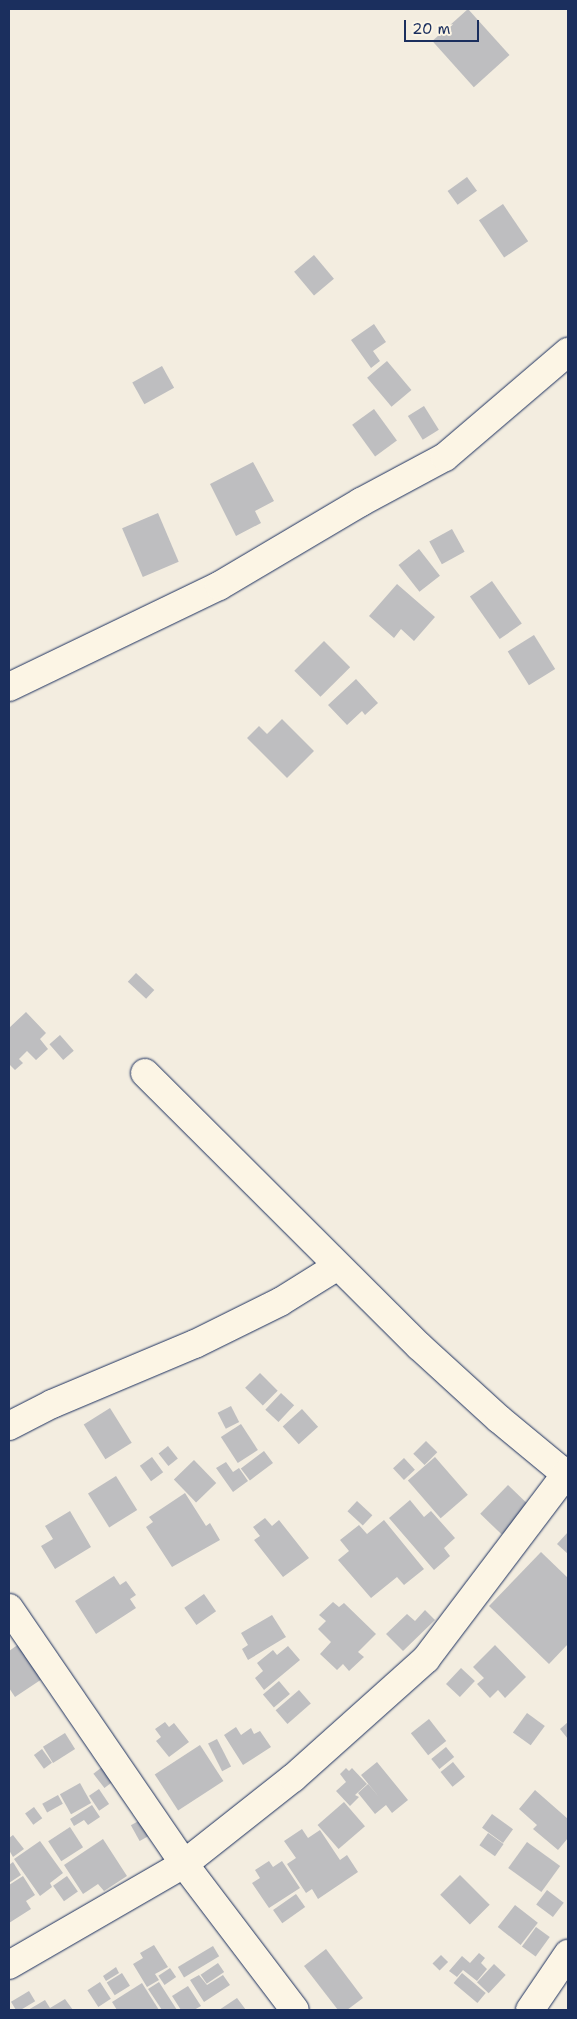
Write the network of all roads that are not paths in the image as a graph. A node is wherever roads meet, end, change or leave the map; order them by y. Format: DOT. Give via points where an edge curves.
graph roads {
  1 [pos="568,352"];
  2 [pos="9,687"];
  3 [pos="145,1073"];
  4 [pos="336,1267"];
  5 [pos="9,1426"];
  6 [pos="567,1473"];
  7 [pos="9,1608"];
  8 [pos="184,1864"];
  9 [pos="568,1954"];
  10 [pos="9,1965"];
  11 [pos="295,2010"];
  12 [pos="530,2010"];
  1 -- 2 [label="street" via="445,458 360,502 219,586"];
  3 -- 4 [label="street"];
  4 -- 5 [label="street" via="280,1302 195,1344 52,1404"];
  4 -- 6 [label="street" via="491,1413"];
  6 -- 8 [label="street" via="426,1659 293,1778 230,1831"];
  7 -- 8 [label="street"];
  8 -- 10 [label="street"];
  8 -- 11 [label="street"];
  9 -- 12 [label="street"];
}
